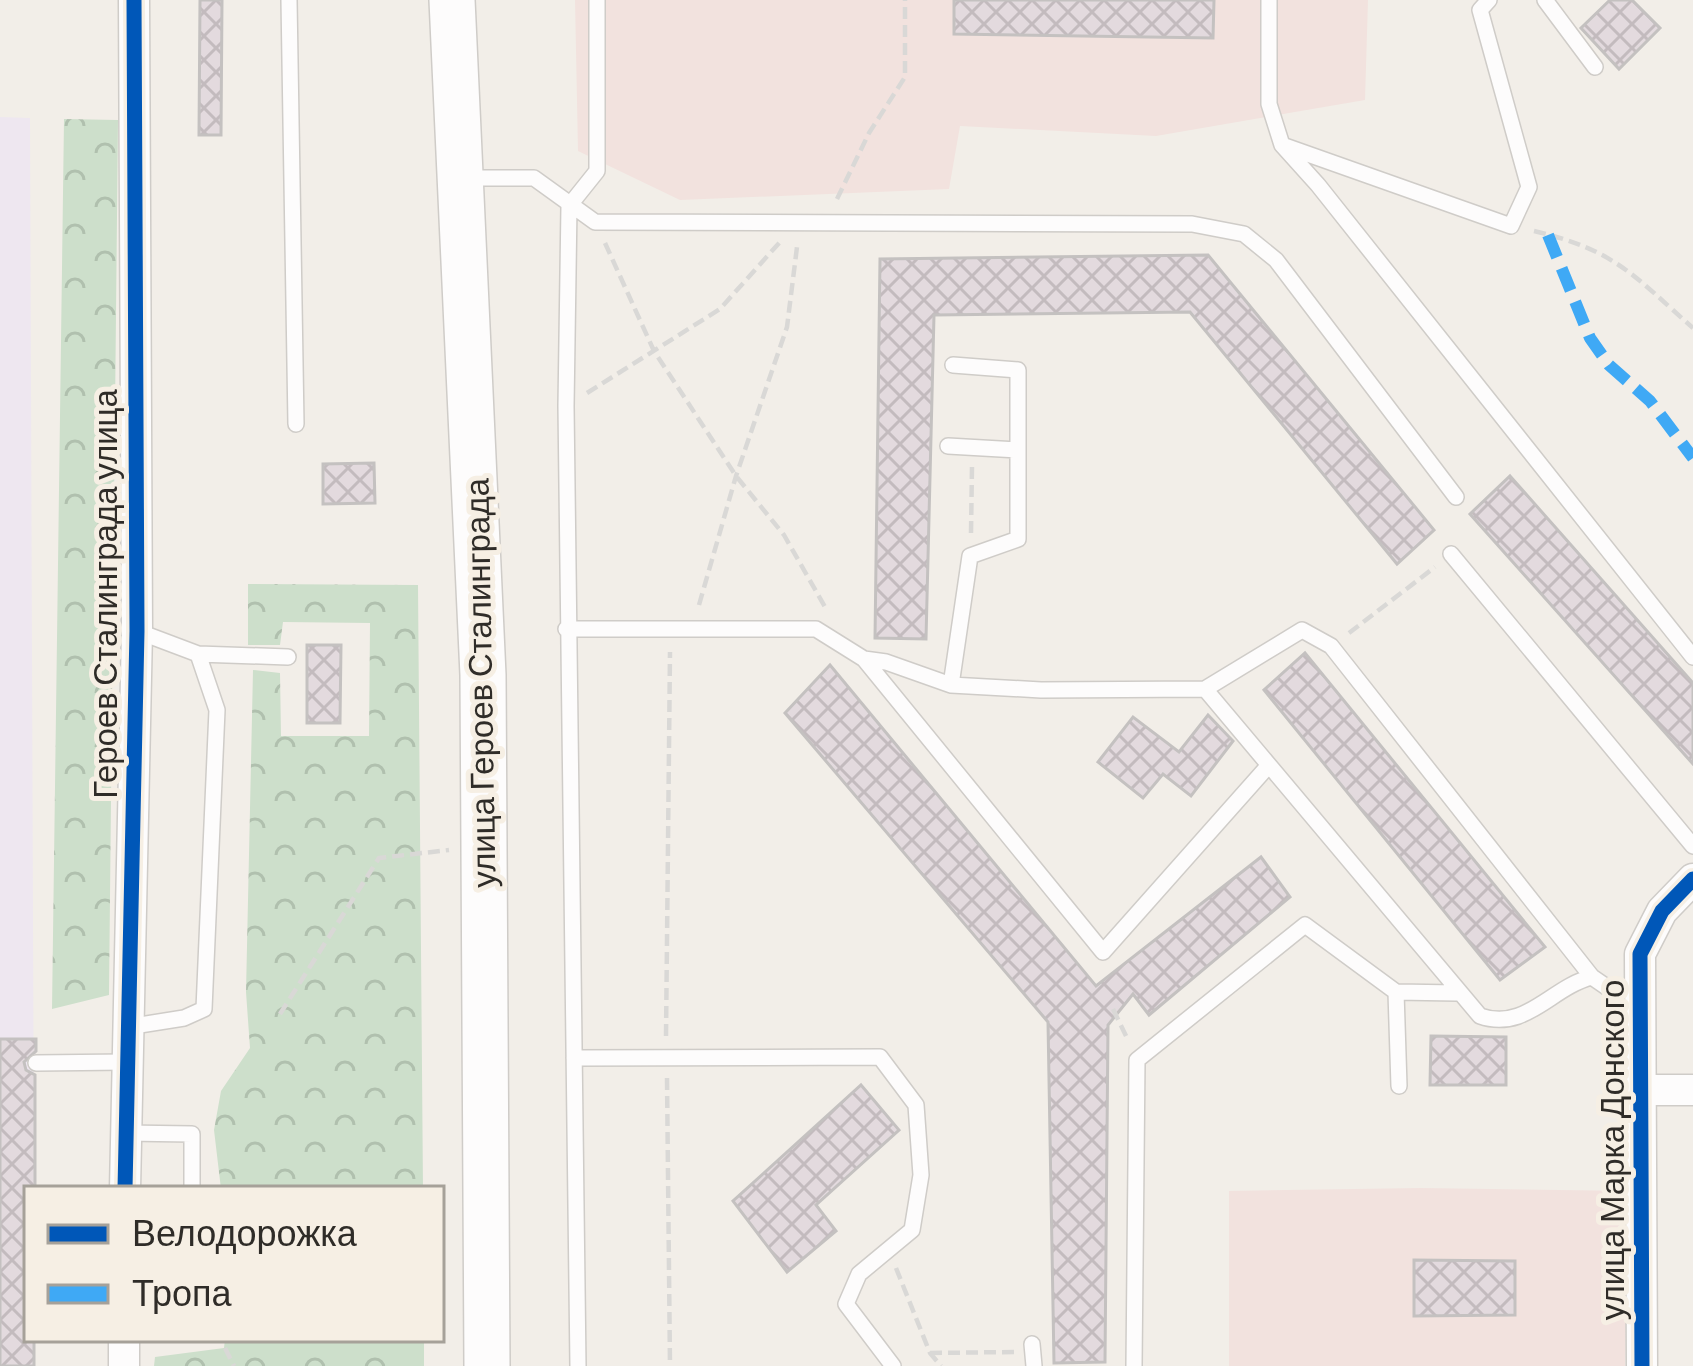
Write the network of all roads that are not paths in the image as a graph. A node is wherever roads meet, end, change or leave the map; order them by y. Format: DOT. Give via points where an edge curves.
graph roads {
  1 [pos="134,0"];
  2 [pos="289,0"];
  3 [pos="452,0"];
  4 [pos="597,0"];
  5 [pos="1269,0"];
  6 [pos="1489,0"];
  7 [pos="1545,0"];
  8 [pos="1595,67"];
  9 [pos="1282,145"];
  10 [pos="462,178"];
  11 [pos="569,206"];
  12 [pos="953,365"];
  13 [pos="296,424"];
  14 [pos="948,446"];
  15 [pos="1018,449"];
  16 [pos="1456,497"];
  17 [pos="1451,554"];
  18 [pos="566,629"];
  19 [pos="137,631"];
  20 [pos="198,654"];
  21 [pos="288,657"];
  22 [pos="1693,657"];
  23 [pos="864,659"];
  24 [pos="951,686"];
  25 [pos="1205,689"];
  26 [pos="1269,765"];
  27 [pos="1693,846"];
  28 [pos="1693,879"];
  29 [pos="1592,977"];
  30 [pos="1639,989"];
  31 [pos="1396,992"];
  32 [pos="1457,993"];
  33 [pos="127,1027"];
  34 [pos="574,1058"];
  35 [pos="126,1062"];
  36 [pos="35,1063"];
  37 [pos="1399,1086"];
  38 [pos="1641,1090"];
  39 [pos="1693,1090"];
  40 [pos="124,1133"];
  41 [pos="124,1186"];
  42 [pos="192,1186"];
  43 [pos="487,1366"];
  44 [pos="578,1366"];
  45 [pos="892,1366"];
  46 [pos="1134,1366"];
  47 [pos="1642,1366"];
  1 -- 19 [label="street, Героев Сталинграда улица"];
  2 -- 13 [label="lane"];
  3 -- 10 [label="main road, улица Героев Сталинграда"];
  4 -- 11 [label="lane" via="597,171"];
  5 -- 9 [label="lane" via="1269,104"];
  6 -- 9 [label="lane" via="1480,10 1529,187 1511,226"];
  7 -- 8 [label="lane"];
  9 -- 22 [label="lane"];
  10 -- 11 [label="lane" via="533,178"];
  10 -- 43 [label="main road, улица Героев Сталинграда" via="483,675"];
  11 -- 16 [label="lane" via="595,222 1192,224 1244,234 1276,260"];
  11 -- 18 [label="lane"];
  12 -- 15 [label="lane" via="1018,370"];
  14 -- 15 [label="lane"];
  15 -- 24 [label="lane" via="1018,538 970,556"];
  17 -- 27 [label="lane"];
  18 -- 23 [label="lane" via="816,628"];
  18 -- 34 [label="lane"];
  19 -- 20 [label="lane"];
  19 -- 33 [label="street, Героев Сталинграда улица"];
  20 -- 21 [label="lane"];
  20 -- 33 [label="lane" via="218,710 204,1009"];
  23 -- 24 [label="lane"];
  23 -- 26 [label="lane" via="1103,952"];
  24 -- 25 [label="lane"];
  25 -- 26 [label="lane"];
  25 -- 29 [label="lane" via="1302,629 1331,646"];
  26 -- 32 [label="lane"];
  28 -- 30 [label="street, улица Марка Донского" via="1650,931"];
  29 -- 30 [label="lane" via="1608,988"];
  29 -- 32 [label="lane" via="1562,987 1520,1018 1495,1021"];
  30 -- 38 [label="street, улица Марка Донского"];
  31 -- 32 [label="lane"];
  31 -- 37 [label="lane"];
  31 -- 46 [label="lane" via="1305,925 1137,1060"];
  33 -- 35 [label="street, Героев Сталинграда улица"];
  34 -- 44 [label="lane"];
  34 -- 45 [label="lane" via="880,1057 916,1105 921,1175 912,1230 859,1274 846,1304"];
  35 -- 36 [label="lane"];
  35 -- 40 [label="street, Героев Сталинграда улица"];
  38 -- 39 [label="street"];
  38 -- 47 [label="street, улица Марка Донского"];
  40 -- 41 [label="street, Героев Сталинграда улица"];
  40 -- 42 [label="lane" via="192,1134"];
}
